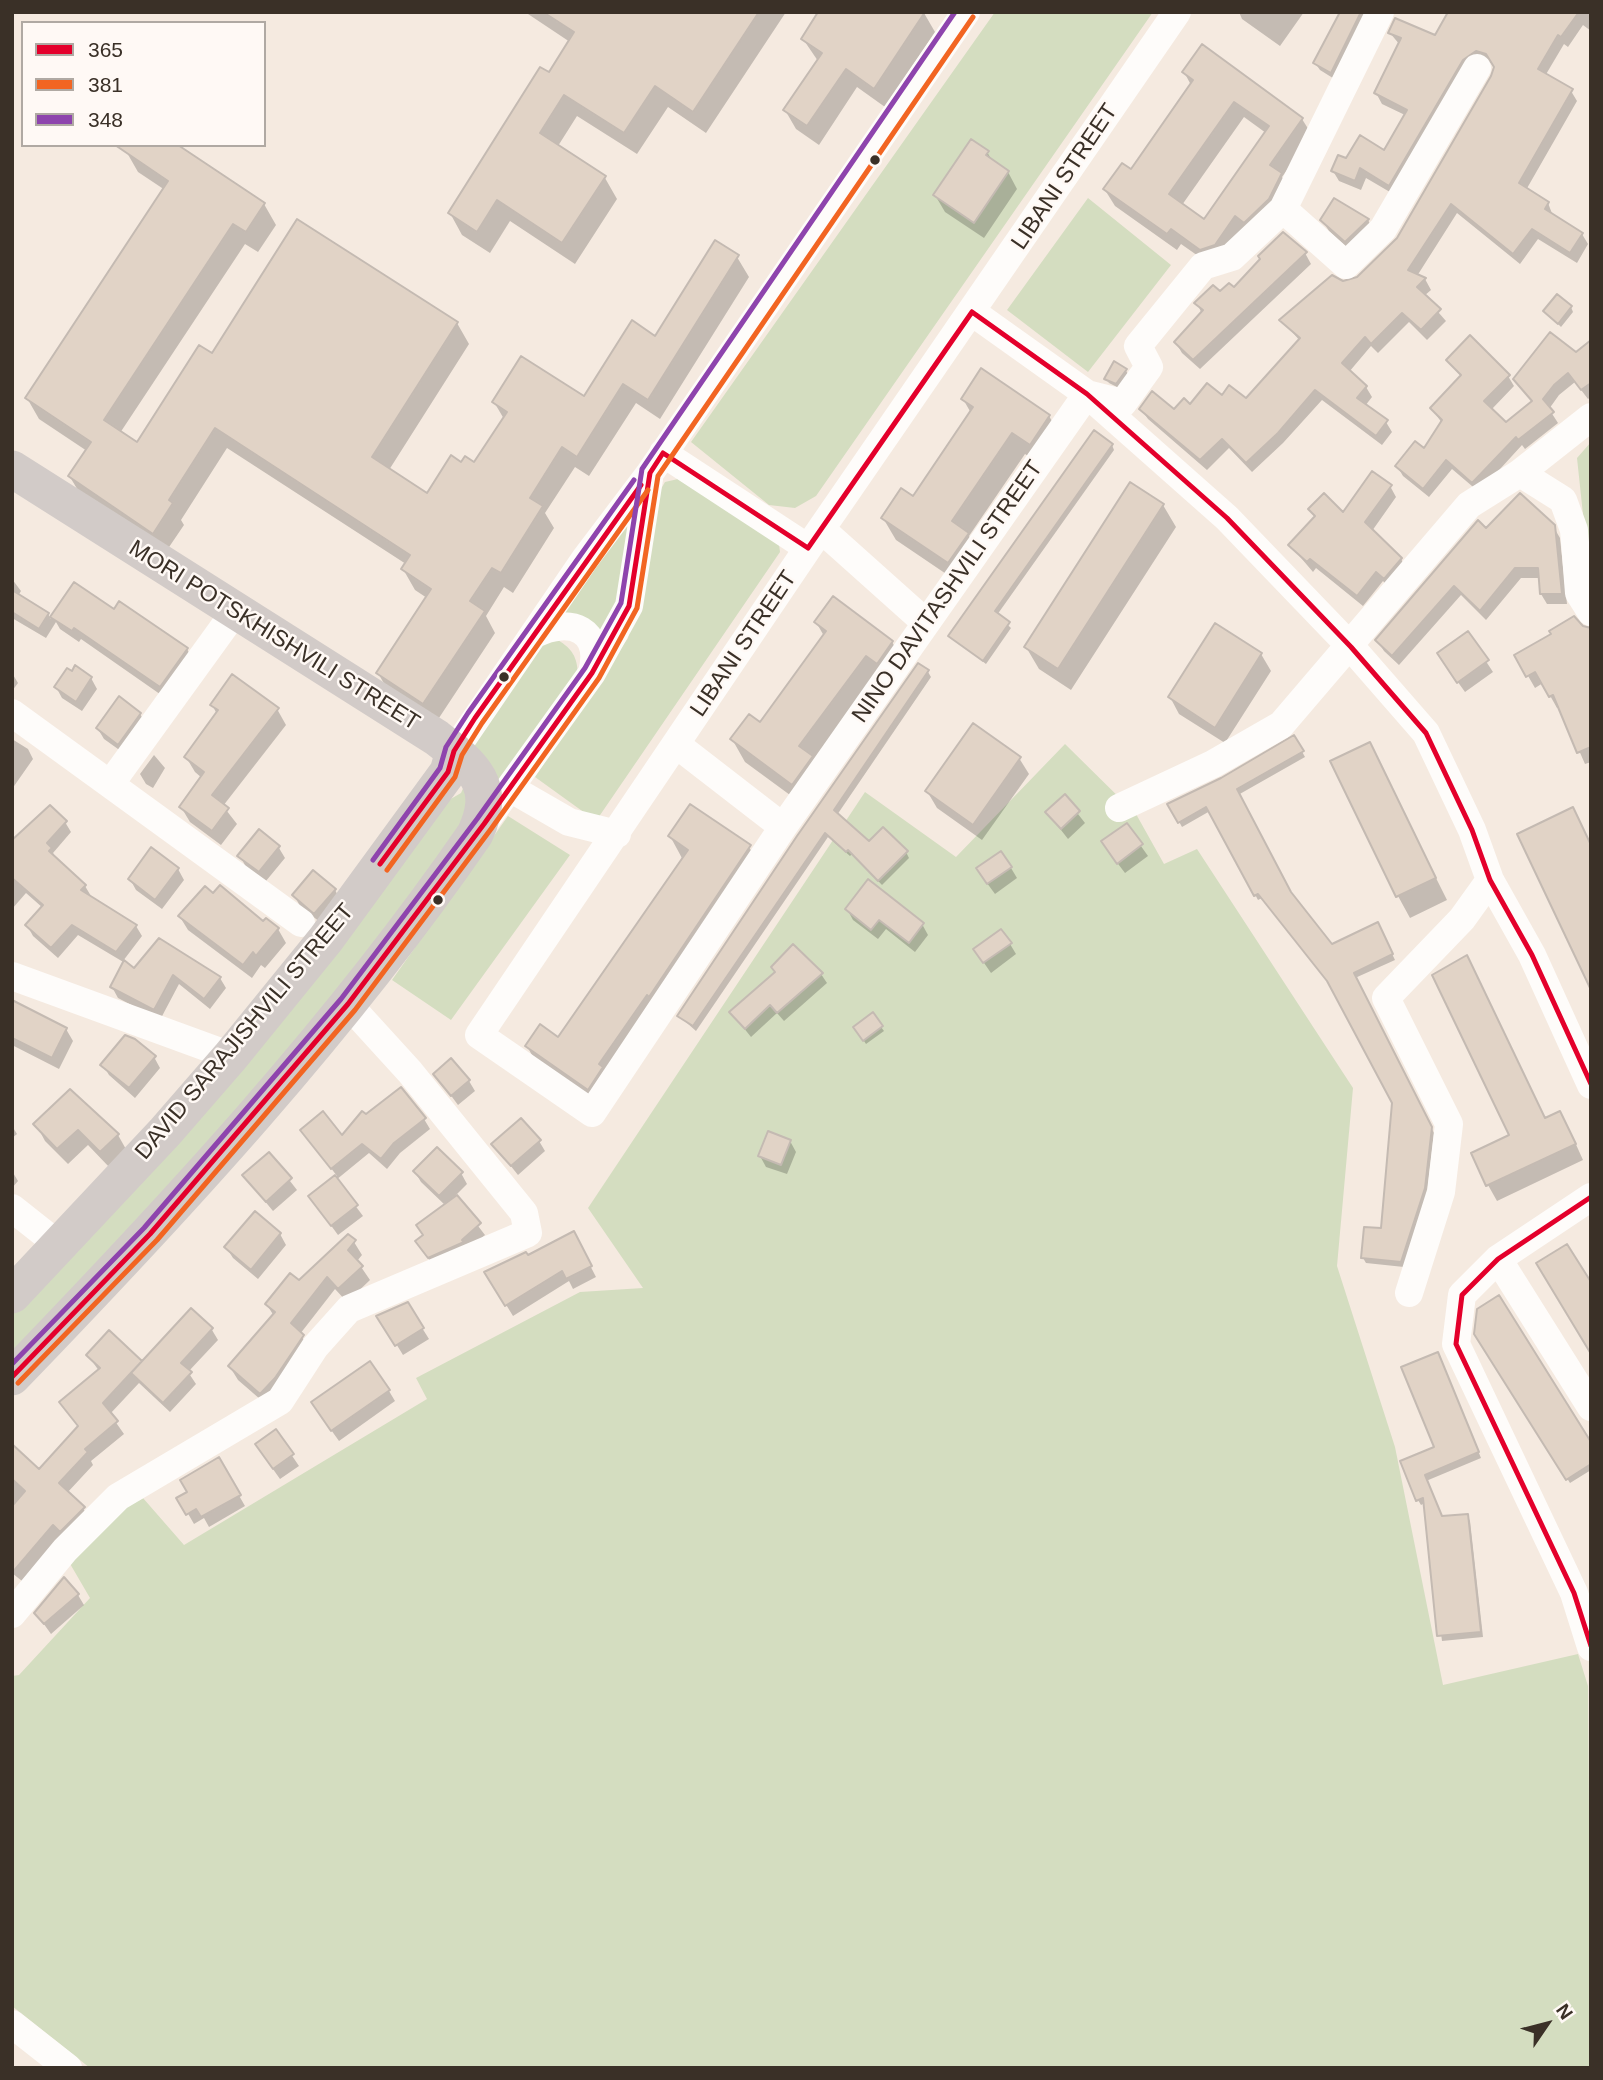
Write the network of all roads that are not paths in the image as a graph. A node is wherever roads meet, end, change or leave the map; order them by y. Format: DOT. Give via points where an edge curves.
graph roads {
  1 [pos="966,12"];
  2 [pos="1177,12"];
  3 [pos="1380,12"];
  4 [pos="1477,68"];
  5 [pos="1283,209"];
  6 [pos="972,312"];
  7 [pos="1087,394"];
  8 [pos="1591,417"];
  9 [pos="1591,434"];
  10 [pos="1563,439"];
  11 [pos="657,463"];
  12 [pos="12,469"];
  13 [pos="1520,474"];
  14 [pos="815,539"];
  15 [pos="1591,612"];
  16 [pos="234,613"];
  17 [pos="926,622"];
  18 [pos="535,635"];
  19 [pos="1351,648"];
  20 [pos="592,673"];
  21 [pos="12,713"];
  22 [pos="677,745"];
  23 [pos="454,751"];
  24 [pos="111,783"];
  25 [pos="510,788"];
  26 [pos="1119,808"];
  27 [pos="783,827"];
  28 [pos="475,834"];
  29 [pos="617,834"];
  30 [pos="1490,880"];
  31 [pos="301,923"];
  32 [pos="12,976"];
  33 [pos="348,1004"];
  34 [pos="479,1035"];
  35 [pos="231,1056"];
  36 [pos="1591,1085"];
  37 [pos="1591,1197"];
  38 [pos="12,1208"];
  39 [pos="60,1246"];
  40 [pos="1498,1259"];
  41 [pos="1409,1293"];
  42 [pos="12,1295"];
  43 [pos="12,1377"];
  44 [pos="1591,1407"];
  45 [pos="12,1614"];
  46 [pos="1591,1647"];
  47 [pos="12,2024"];
  48 [pos="68,2068"];
  1 -- 11 [label="street"];
  2 -- 6 [label="street, LIBANI STREET"];
  3 -- 5 [label="street"];
  4 -- 5 [label="street" via="1383,229 1346,265"];
  5 -- 7 [label="street" via="1232,257 1203,266 1138,346 1149,367 1123,403"];
  6 -- 7 [label="street"];
  6 -- 14 [label="street, LIBANI STREET"];
  7 -- 17 [label="street, NINO DAVITASHVILI STREET"];
  7 -- 19 [label="street" via="1227,518"];
  8 -- 10 [label="street"];
  9 -- 10 [label="street"];
  10 -- 13 [label="street"];
  11 -- 14 [label="street"];
  11 -- 18 [label="street"];
  11 -- 20 [label="street" via="629,606"];
  12 -- 16 [label="main road, MORI POTSKHISHVILI STREET"];
  13 -- 15 [label="street" via="1563,500 1574,530 1578,593"];
  13 -- 19 [label="street" via="1469,505"];
  14 -- 17 [label="street"];
  14 -- 22 [label="street, LIBANI STREET"];
  16 -- 23 [label="main road, MORI POTSKHISHVILI STREET"];
  16 -- 24 [label="street"];
  17 -- 27 [label="street, NINO DAVITASHVILI STREET"];
  18 -- 20 [label="street" via="551,626 567,625 582,631 592,642 596,658"];
  18 -- 23 [label="street"];
  19 -- 26 [label="street" via="1281,725 1213,764"];
  19 -- 30 [label="street" via="1426,733"];
  20 -- 25 [label="street"];
  21 -- 24 [label="street"];
  22 -- 27 [label="street"];
  22 -- 29 [label="street, LIBANI STREET"];
  23 -- 28 [label="main road, MORI POTSKHISHVILI STREET" via="479,778 485,797 484,816"];
  23 -- 35 [label="main road, DAVID SARAJISHVILI STREET" via="448,772 334,929"];
  24 -- 31 [label="street"];
  25 -- 28 [label="street"];
  25 -- 29 [label="street" via="569,822"];
  27 -- 34 [label="street, NINO DAVITASHVILI STREET" via="592,1114"];
  28 -- 33 [label="main road"];
  29 -- 34 [label="street, LIBANI STREET"];
  30 -- 36 [label="street" via="1532,956"];
  30 -- 41 [label="street" via="1462,919 1386,998 1449,1124 1441,1192"];
  32 -- 35 [label="street"];
  33 -- 43 [label="main road" via="150,1234"];
  33 -- 45 [label="street" via="410,1072 524,1213 528,1233 349,1309 315,1348 280,1401 118,1497 65,1550"];
  35 -- 39 [label="main road, DAVID SARAJISHVILI STREET"];
  37 -- 40 [label="street"];
  38 -- 39 [label="street"];
  39 -- 42 [label="main road, DAVID SARAJISHVILI STREET"];
  40 -- 44 [label="street"];
  40 -- 46 [label="street" via="1462,1295 1456,1344 1574,1593"];
  47 -- 48 [label="street"];
}
